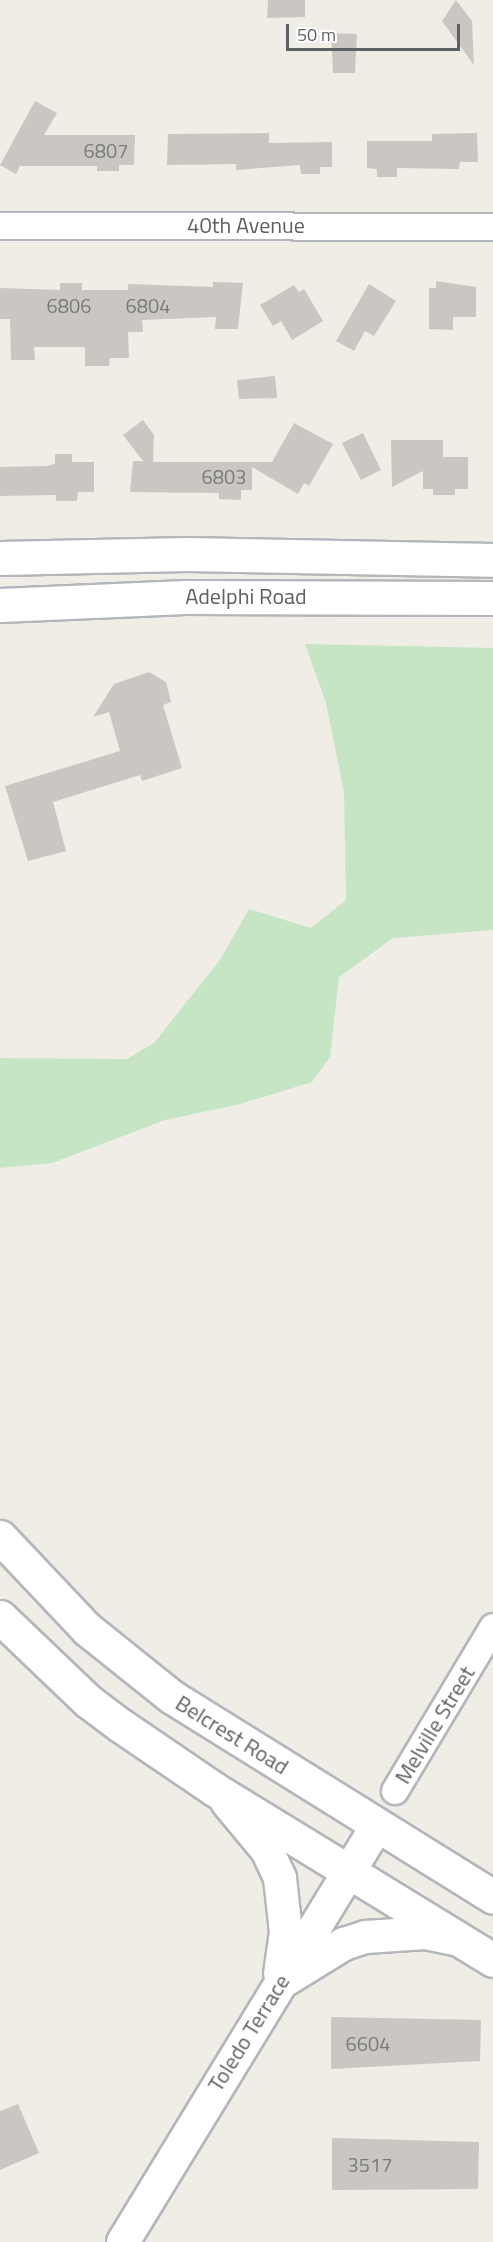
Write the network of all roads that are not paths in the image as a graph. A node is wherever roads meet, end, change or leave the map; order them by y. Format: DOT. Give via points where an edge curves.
graph roads {
  1 [pos="0,226"];
  2 [pos="493,227"];
  3 [pos="0,558"];
  4 [pos="493,560"];
  5 [pos="493,598"];
  6 [pos="0,605"];
  7 [pos="0,1537"];
  8 [pos="0,1617"];
  9 [pos="493,1627"];
  10 [pos="214,1789"];
  11 [pos="395,1791"];
  12 [pos="377,1826"];
  13 [pos="349,1873"];
  14 [pos="493,1897"];
  15 [pos="461,1941"];
  16 [pos="493,1960"];
  17 [pos="279,1984"];
  18 [pos="123,2242"];
  1 -- 2 [label="street, 40th Avenue"];
  3 -- 4 [label="main road, Adelphi Road" via="187,554"];
  5 -- 6 [label="main road, Adelphi Road" via="185,597"];
  7 -- 12 [label="main road, Belcrest Road" via="48,1592 125,1662 172,1697"];
  8 -- 10 [label="main road" via="88,1701"];
  9 -- 11 [label="street, Melville Street"];
  10 -- 13 [label="main road"];
  10 -- 17 [label="street" via="267,1850 280,1878 286,1932"];
  12 -- 13 [label="street, Toledo Terrace"];
  12 -- 14 [label="main road, Belcrest Road"];
  13 -- 15 [label="main road"];
  13 -- 17 [label="street, Toledo Terrace"];
  15 -- 16 [label="main road"];
  15 -- 17 [label="street" via="426,1933 366,1937 344,1944"];
  17 -- 18 [label="street, Toledo Terrace"];
}
